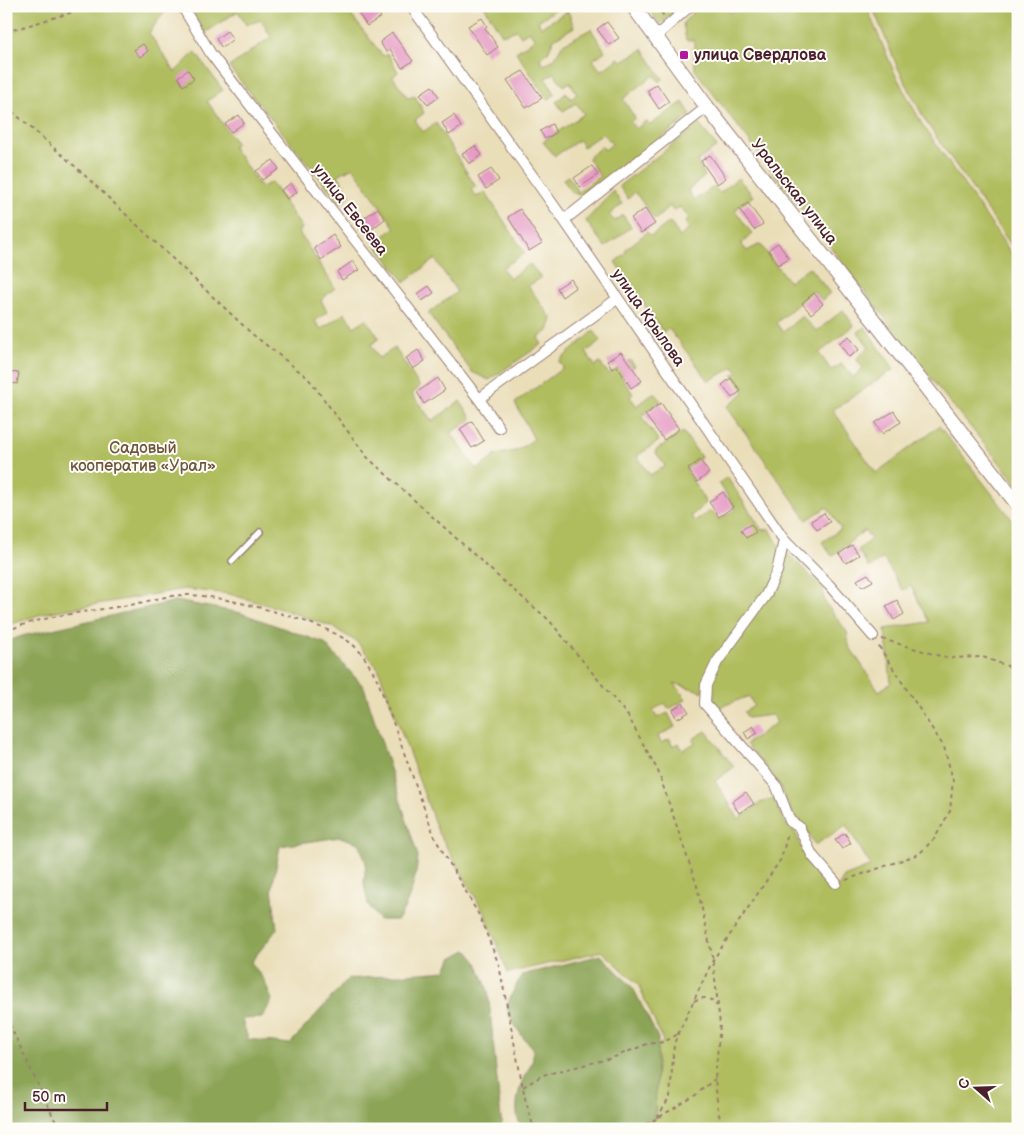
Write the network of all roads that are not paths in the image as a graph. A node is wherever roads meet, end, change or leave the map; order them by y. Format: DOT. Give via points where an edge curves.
graph roads {
  1 [pos="182,6"];
  2 [pos="411,6"];
  3 [pos="633,6"];
  4 [pos="690,6"];
  5 [pos="655,37"];
  6 [pos="706,108"];
  7 [pos="564,220"];
  8 [pos="617,299"];
  9 [pos="479,399"];
  10 [pos="499,428"];
  11 [pos="1018,505"];
  12 [pos="260,532"];
  13 [pos="784,540"];
  14 [pos="232,561"];
  15 [pos="873,636"];
  16 [pos="836,883"];
  1 -- 9 [label="street, улица Евсеева" via="211,54"];
  2 -- 7 [label="street, улица Крылова"];
  3 -- 5 [label="main road, Уральская улица"];
  4 -- 5 [label="street"];
  5 -- 6 [label="main road, Уральская улица"];
  6 -- 7 [label="street"];
  6 -- 11 [label="main road, Уральская улица"];
  7 -- 8 [label="street, улица Крылова"];
  8 -- 9 [label="street"];
  8 -- 13 [label="street, улица Крылова"];
  9 -- 10 [label="street, улица Евсеева"];
  12 -- 14 [label="lane"];
  13 -- 15 [label="street, улица Крылова"];
  13 -- 16 [label="street" via="777,571 766,595 717,662 706,685 705,704 776,785 790,821 799,827 812,855"];
}
